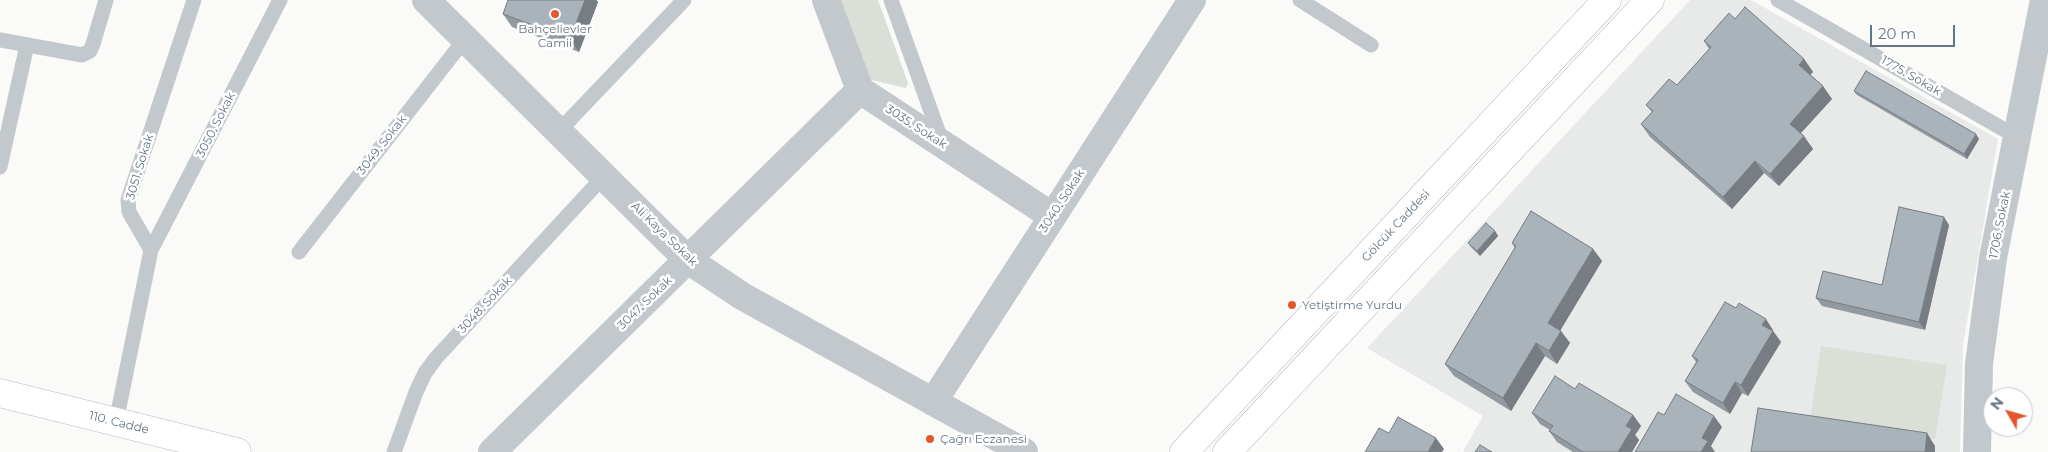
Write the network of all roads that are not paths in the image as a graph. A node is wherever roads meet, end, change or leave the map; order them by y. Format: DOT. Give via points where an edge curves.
graph roads {
  1 [pos="106,0"];
  2 [pos="194,0"];
  3 [pos="280,0"];
  4 [pos="426,0"];
  5 [pos="684,0"];
  6 [pos="826,0"];
  7 [pos="891,0"];
  8 [pos="1192,0"];
  9 [pos="1300,0"];
  10 [pos="1607,0"];
  11 [pos="1650,0"];
  12 [pos="1778,0"];
  13 [pos="2044,18"];
  14 [pos="465,39"];
  15 [pos="0,40"];
  16 [pos="26,45"];
  17 [pos="1371,45"];
  18 [pos="860,90"];
  19 [pos="559,131"];
  20 [pos="2017,137"];
  21 [pos="943,144"];
  22 [pos="0,167"];
  23 [pos="604,176"];
  24 [pos="1052,216"];
  25 [pos="151,250"];
  26 [pos="299,252"];
  27 [pos="688,260"];
  28 [pos="0,393"];
  29 [pos="933,402"];
  30 [pos="116,422"];
  31 [pos="238,452"];
  32 [pos="394,452"];
  33 [pos="492,452"];
  34 [pos="1024,452"];
  35 [pos="1184,452"];
  36 [pos="1226,452"];
  37 [pos="1977,452"];
  1 -- 16 [label="lane" via="90,51 75,55"];
  2 -- 25 [label="lane, 3051. Sokak" via="128,200 129,212"];
  3 -- 25 [label="lane, 3050. Sokak"];
  4 -- 14 [label="street, Ali Kaya Sokak"];
  5 -- 19 [label="lane"];
  6 -- 18 [label="street"];
  7 -- 21 [label="lane"];
  8 -- 24 [label="street, 3040. Sokak"];
  9 -- 17 [label="lane"];
  10 -- 35 [label="main road, Gölcük Caddesi"];
  11 -- 36 [label="main road"];
  12 -- 20 [label="lane, 1775. Sokak"];
  13 -- 20 [label="street, 1706. Sokak"];
  14 -- 19 [label="street, Ali Kaya Sokak"];
  14 -- 26 [label="lane, 3049. Sokak"];
  15 -- 16 [label="lane"];
  16 -- 22 [label="lane"];
  18 -- 21 [label="street, 3035. Sokak"];
  18 -- 27 [label="street, 3047. Sokak"];
  19 -- 23 [label="street, Ali Kaya Sokak"];
  20 -- 37 [label="street, 1706. Sokak" via="1993,258 1979,364"];
  21 -- 24 [label="street, 3035. Sokak"];
  23 -- 27 [label="street, Ali Kaya Sokak"];
  23 -- 32 [label="lane, 3048. Sokak" via="424,373"];
  24 -- 29 [label="street, 3040. Sokak"];
  25 -- 30 [label="lane"];
  27 -- 29 [label="street, Ali Kaya Sokak" via="742,296"];
  27 -- 33 [label="street, 3047. Sokak"];
  28 -- 30 [label="main road, 110. Cadde"];
  29 -- 34 [label="street, Ali Kaya Sokak"];
  30 -- 31 [label="main road, 110. Cadde"];
}
